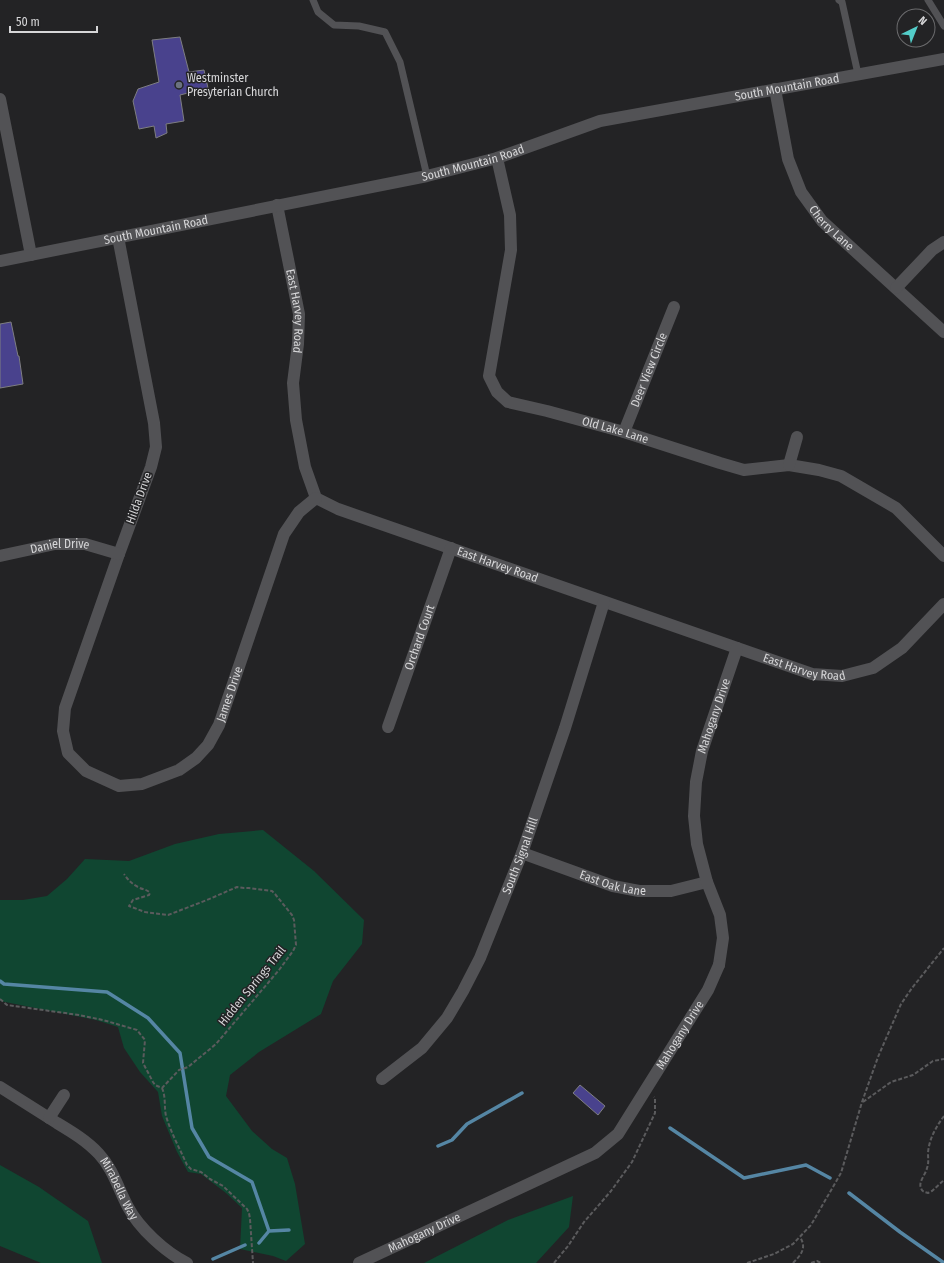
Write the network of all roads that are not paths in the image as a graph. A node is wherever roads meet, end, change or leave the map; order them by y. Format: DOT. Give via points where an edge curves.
graph roads {
  1 [pos="313,0"];
  2 [pos="839,0"];
  3 [pos="928,0"];
  4 [pos="944,26"];
  5 [pos="944,59"];
  6 [pos="858,74"];
  7 [pos="775,89"];
  8 [pos="0,99"];
  9 [pos="497,158"];
  10 [pos="428,176"];
  11 [pos="277,205"];
  12 [pos="118,237"];
  13 [pos="944,242"];
  14 [pos="31,254"];
  15 [pos="0,261"];
  16 [pos="896,288"];
  17 [pos="674,307"];
  18 [pos="944,332"];
  19 [pos="624,432"];
  20 [pos="797,437"];
  21 [pos="789,465"];
  22 [pos="316,498"];
  23 [pos="451,548"];
  24 [pos="118,554"];
  25 [pos="0,556"];
  26 [pos="944,556"];
  27 [pos="604,602"];
  28 [pos="944,604"];
  29 [pos="737,648"];
  30 [pos="388,727"];
  31 [pos="68,753"];
  32 [pos="522,853"];
  33 [pos="707,882"];
  34 [pos="382,1079"];
  35 [pos="0,1087"];
  36 [pos="64,1095"];
  37 [pos="49,1118"];
  38 [pos="187,1263"];
  39 [pos="359,1263"];
  1 -- 10 [label="lane" via="318,12 334,25 359,26 385,32 400,62"];
  2 -- 6 [label="lane" via="842,2"];
  3 -- 4 [label="lane"];
  5 -- 6 [label="street, South Mountain Road"];
  6 -- 7 [label="street, South Mountain Road"];
  7 -- 9 [label="street, South Mountain Road" via="600,121"];
  7 -- 16 [label="street, Cherry Lane" via="788,159 801,192 822,221"];
  8 -- 14 [label="street"];
  9 -- 10 [label="street, South Mountain Road"];
  9 -- 19 [label="street, Old Lake Lane" via="510,215 511,250 490,376 497,392 508,402"];
  10 -- 11 [label="street, South Mountain Road"];
  11 -- 12 [label="street, South Mountain Road"];
  11 -- 22 [label="street, East Harvey Road" via="299,314 293,383 296,420 305,467"];
  12 -- 14 [label="street, South Mountain Road"];
  12 -- 24 [label="street, Hilda Drive" via="154,423 156,447"];
  13 -- 16 [label="street" via="932,250"];
  14 -- 15 [label="street, South Mountain Road"];
  16 -- 18 [label="street, Cherry Lane"];
  17 -- 19 [label="street, Deer View Circle"];
  19 -- 21 [label="street, Old Lake Lane" via="744,470"];
  20 -- 21 [label="street"];
  21 -- 26 [label="street, Old Lake Lane" via="841,476 862,488 896,508"];
  22 -- 23 [label="street, East Harvey Road" via="338,509"];
  22 -- 31 [label="street, James Drive" via="299,512 284,534 219,726 208,745 196,758 179,770 142,784 119,786 86,771"];
  23 -- 27 [label="street, East Harvey Road"];
  23 -- 30 [label="street, Orchard Court"];
  24 -- 25 [label="street, Daniel Drive" via="85,544 55,544"];
  24 -- 31 [label="street, Hilda Drive" via="65,708 63,731"];
  27 -- 29 [label="street, East Harvey Road"];
  27 -- 32 [label="street, South Signal Hill" via="565,728"];
  28 -- 29 [label="street, East Harvey Road" via="902,648 873,668 842,676 812,674"];
  29 -- 33 [label="street, Mahogany Drive" via="702,751 696,782 694,816 697,844"];
  32 -- 33 [label="street, East Oak Lane" via="613,886 639,891 670,891"];
  32 -- 34 [label="street, South Signal Hill" via="464,991 447,1018 422,1048"];
  33 -- 39 [label="street, Mahogany Drive" via="720,915 723,938 719,965 708,990 618,1134 595,1153"];
  35 -- 37 [label="street, Mirabella Way"];
  36 -- 37 [label="street"];
  37 -- 38 [label="street, Mirabella Way" via="84,1140 99,1154 110,1168 128,1208 140,1224 177,1258"];
}
